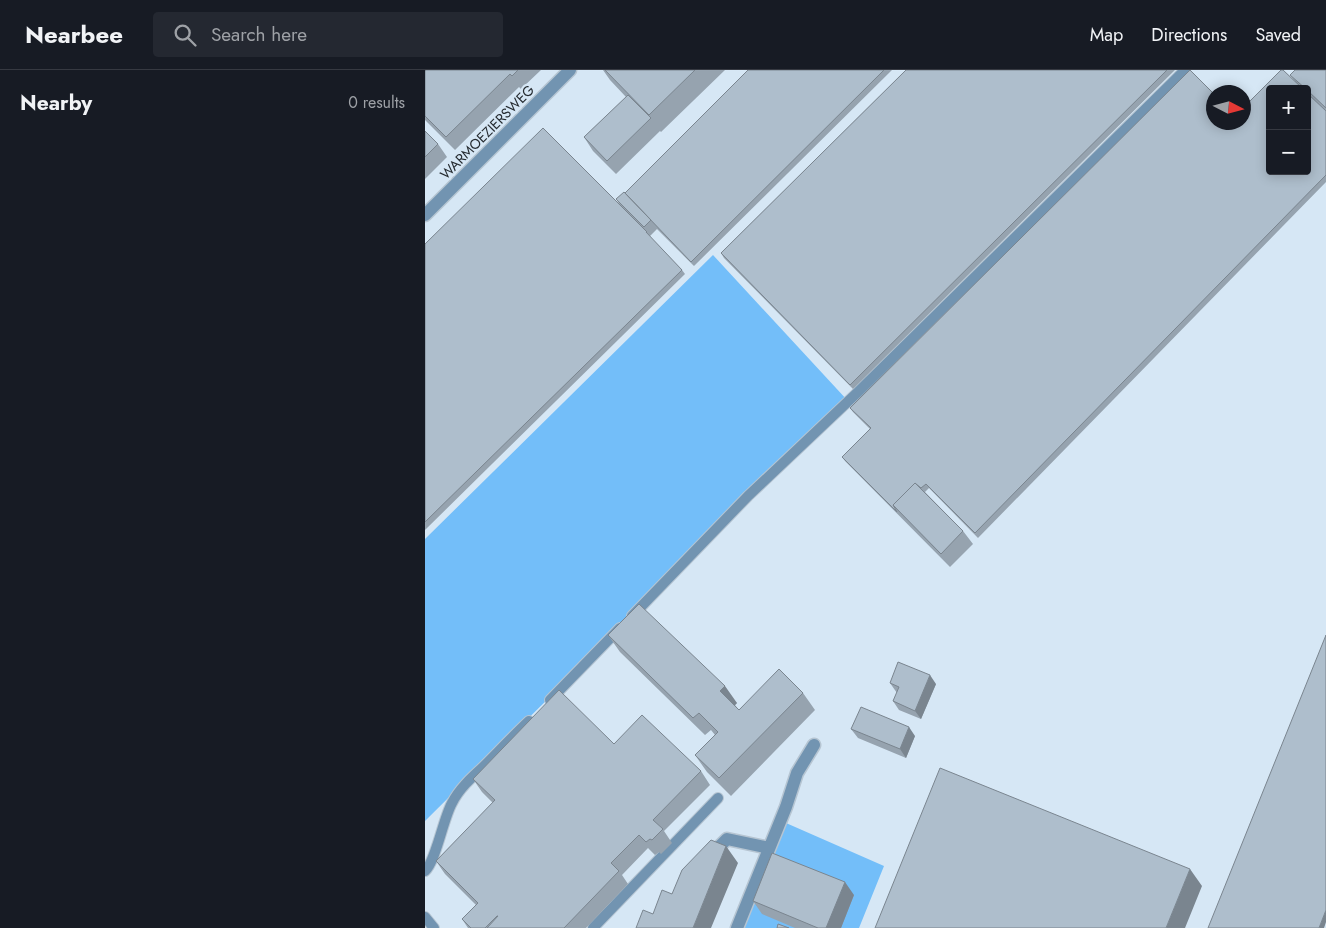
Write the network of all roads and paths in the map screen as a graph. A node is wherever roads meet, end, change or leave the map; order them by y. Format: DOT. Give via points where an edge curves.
graph roads {
  1 [pos="571,70"];
  2 [pos="1185,70"];
  3 [pos="425,215"];
  4 [pos="814,745"];
  5 [pos="719,798"];
  6 [pos="769,848"];
  7 [pos="699,866"];
  8 [pos="425,871"];
  9 [pos="425,917"];
  10 [pos="434,928"];
  11 [pos="593,928"];
  12 [pos="737,928"];
  1 -- 3 [label="street, WARMOEZIERSWEG"];
  2 -- 8 [label="lane" via="748,496 462,788 445,818 435,852"];
  4 -- 6 [label="street" via="797,773"];
  5 -- 11 [label="lane"];
  6 -- 7 [label="street" via="727,839"];
  6 -- 12 [label="street"];
  9 -- 10 [label="lane"];
}
